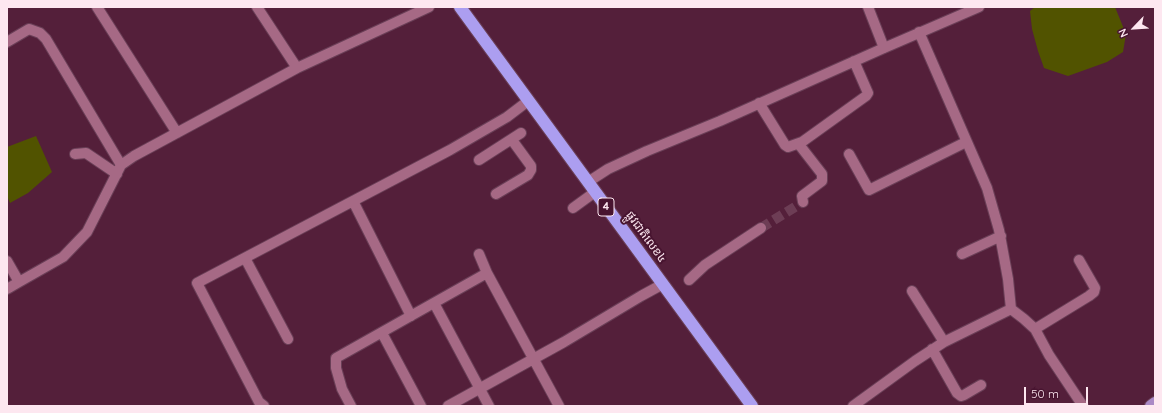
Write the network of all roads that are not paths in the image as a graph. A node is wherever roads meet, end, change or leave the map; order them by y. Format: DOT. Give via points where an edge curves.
graph roads {
  1 [pos="97,7"];
  2 [pos="257,7"];
  3 [pos="429,7"];
  4 [pos="460,7"];
  5 [pos="868,7"];
  6 [pos="978,7"];
  7 [pos="920,32"];
  8 [pos="7,42"];
  9 [pos="884,48"];
  10 [pos="854,61"];
  11 [pos="297,68"];
  12 [pos="528,101"];
  13 [pos="759,104"];
  14 [pos="177,133"];
  15 [pos="521,133"];
  16 [pos="512,140"];
  17 [pos="802,142"];
  18 [pos="966,142"];
  19 [pos="75,154"];
  20 [pos="849,154"];
  21 [pos="478,160"];
  22 [pos="119,170"];
  23 [pos="588,182"];
  24 [pos="595,192"];
  25 [pos="496,194"];
  26 [pos="353,201"];
  27 [pos="804,202"];
  28 [pos="574,208"];
  29 [pos="761,228"];
  30 [pos="1000,236"];
  31 [pos="479,254"];
  32 [pos="962,254"];
  33 [pos="245,258"];
  34 [pos="1079,260"];
  35 [pos="7,261"];
  36 [pos="488,273"];
  37 [pos="689,280"];
  38 [pos="18,282"];
  39 [pos="663,284"];
  40 [pos="7,290"];
  41 [pos="912,291"];
  42 [pos="434,303"];
  43 [pos="1011,308"];
  44 [pos="411,316"];
  45 [pos="1035,329"];
  46 [pos="382,333"];
  47 [pos="288,339"];
  48 [pos="944,342"];
  49 [pos="932,349"];
  50 [pos="534,359"];
  51 [pos="981,385"];
  52 [pos="480,389"];
  53 [pos="1155,403"];
  54 [pos="262,405"];
  55 [pos="351,406"];
  56 [pos="421,406"];
  57 [pos="448,406"];
  58 [pos="489,406"];
  59 [pos="559,406"];
  60 [pos="752,406"];
  61 [pos="853,406"];
  62 [pos="1083,406"];
  63 [pos="1151,406"];
  1 -- 14 [label="street"];
  2 -- 11 [label="street"];
  3 -- 11 [label="street"];
  4 -- 12 [label="highway, ផ្លូវជាតិលេខ៤ / 4"];
  5 -- 9 [label="street"];
  6 -- 7 [label="street"];
  7 -- 9 [label="street"];
  7 -- 18 [label="street"];
  8 -- 22 [label="street" via="29,29 40,33 46,39"];
  9 -- 10 [label="street"];
  10 -- 13 [label="street"];
  10 -- 17 [label="street" via="868,93"];
  11 -- 14 [label="street"];
  12 -- 23 [label="highway, ផ្លូវជាតិលេខ៤ / 4"];
  12 -- 26 [label="street" via="482,132"];
  13 -- 17 [label="street" via="785,145 788,147"];
  13 -- 23 [label="street" via="647,151 608,169"];
  14 -- 22 [label="street" via="134,156"];
  15 -- 16 [label="street"];
  16 -- 21 [label="street"];
  16 -- 25 [label="street" via="531,166 531,170 528,175"];
  17 -- 27 [label="street" via="801,147 822,174 822,181 802,196"];
  18 -- 20 [label="street" via="869,190"];
  18 -- 30 [label="street" via="987,188"];
  19 -- 22 [label="street" via="86,153"];
  22 -- 38 [label="street" via="87,232 63,257"];
  23 -- 24 [label="highway, ផ្លូវជាតិលេខ៤ / 4"];
  24 -- 28 [label="street"];
  24 -- 39 [label="highway, ផ្លូវជាតិលេខ៤ / 4"];
  26 -- 33 [label="street"];
  26 -- 44 [label="street"];
  29 -- 37 [label="street" via="705,265"];
  30 -- 32 [label="street"];
  30 -- 43 [label="street"];
  31 -- 36 [label="street"];
  33 -- 47 [label="street"];
  33 -- 54 [label="street" via="197,283"];
  34 -- 45 [label="street" via="1095,288 1094,292"];
  35 -- 38 [label="street"];
  36 -- 42 [label="street"];
  36 -- 50 [label="street"];
  38 -- 40 [label="street"];
  39 -- 50 [label="street"];
  39 -- 60 [label="highway, ផ្លូវជាតិលេខ៤ / 4"];
  41 -- 48 [label="street"];
  42 -- 44 [label="street"];
  42 -- 52 [label="street"];
  43 -- 45 [label="street"];
  43 -- 48 [label="street"];
  44 -- 46 [label="street"];
  45 -- 62 [label="street"];
  46 -- 55 [label="street" via="336,358 342,389"];
  46 -- 56 [label="street"];
  48 -- 49 [label="street"];
  49 -- 51 [label="street" via="961,396"];
  49 -- 61 [label="street"];
  50 -- 52 [label="street"];
  50 -- 59 [label="street"];
  52 -- 57 [label="street"];
  52 -- 58 [label="street"];
  53 -- 63 [label="main road"];
}
